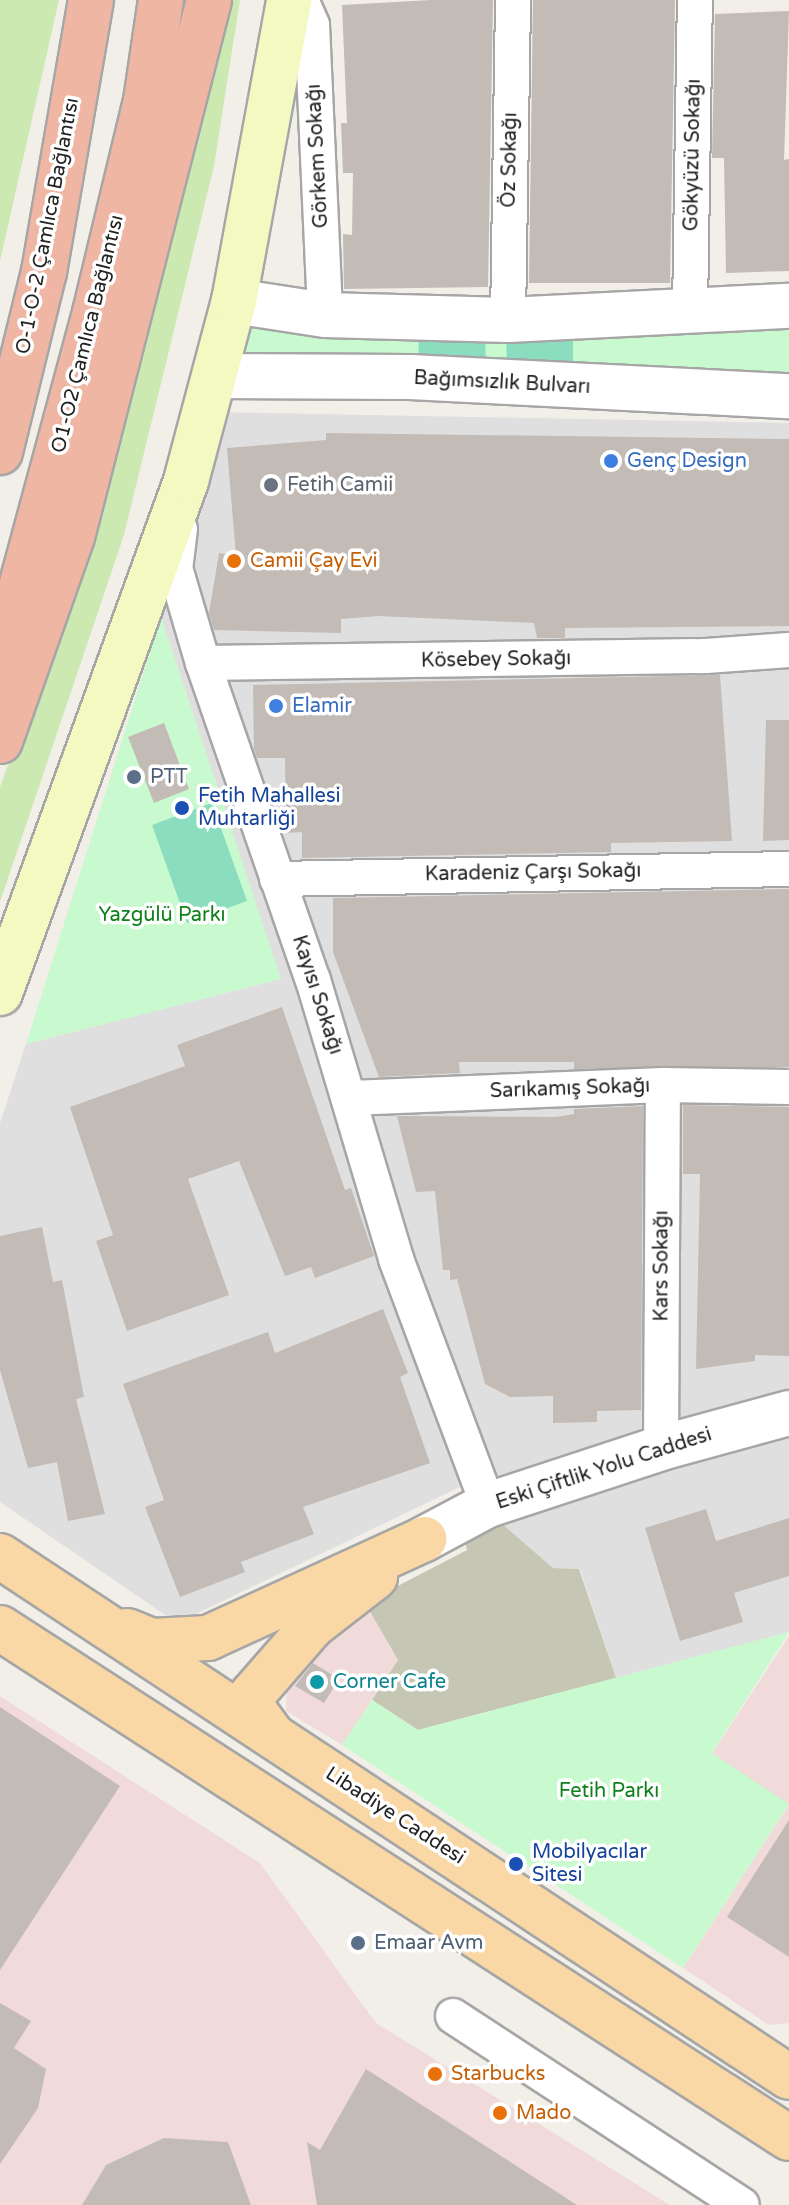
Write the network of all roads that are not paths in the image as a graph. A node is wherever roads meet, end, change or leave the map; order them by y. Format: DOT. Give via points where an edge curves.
graph roads {
  1 [pos="91,0"];
  2 [pos="161,0"];
  3 [pos="209,0"];
  4 [pos="289,0"];
  5 [pos="301,0"];
  6 [pos="513,0"];
  7 [pos="695,0"];
  8 [pos="234,301"];
  9 [pos="789,306"];
  10 [pos="690,311"];
  11 [pos="325,315"];
  12 [pos="508,320"];
  13 [pos="215,376"];
  14 [pos="789,396"];
  15 [pos="0,452"];
  16 [pos="186,481"];
  17 [pos="789,650"];
  18 [pos="203,663"];
  19 [pos="0,665"];
  20 [pos="0,741"];
  21 [pos="789,869"];
  22 [pos="277,879"];
  23 [pos="0,993"];
  24 [pos="663,1085"];
  25 [pos="789,1087"];
  26 [pos="351,1098"];
  27 [pos="789,1413"];
  28 [pos="661,1448"];
  29 [pos="488,1505"];
  30 [pos="424,1539"];
  31 [pos="0,1556"];
  32 [pos="292,1596"];
  33 [pos="76,1611"];
  34 [pos="0,1628"];
  35 [pos="205,1719"];
  36 [pos="453,2016"];
  37 [pos="789,2077"];
  38 [pos="789,2138"];
  39 [pos="742,2205"];
  1 -- 15 [label="highway, O-1-O-2 Çamlıca Bağlantısı" via="44,272"];
  2 -- 19 [label="highway, O1-O2 Çamlıca Bağlantısı" via="146,101 95,313"];
  3 -- 20 [label="highway" via="72,537"];
  4 -- 8 [label="main road"];
  5 -- 11 [label="street, Görkem Sokağı" via="312,25"];
  6 -- 12 [label="street, Öz Sokağı"];
  7 -- 10 [label="street, Gökyüzü Sokağı"];
  8 -- 11 [label="street"];
  8 -- 13 [label="main road"];
  9 -- 10 [label="street"];
  10 -- 12 [label="street"];
  11 -- 12 [label="street"];
  13 -- 14 [label="street, Bağımsızlık Bulvarı" via="410,377"];
  13 -- 16 [label="main road"];
  16 -- 18 [label="street, Kayısı Sokağı" via="175,568"];
  16 -- 23 [label="main road"];
  17 -- 18 [label="street, Kösebey Sokağı" via="690,657"];
  18 -- 22 [label="street, Kayısı Sokağı"];
  21 -- 22 [label="street, Karadeniz Çarşı Sokağı"];
  22 -- 26 [label="street, Kayısı Sokağı"];
  24 -- 25 [label="street, Sarıkamış Sokağı"];
  24 -- 26 [label="street, Sarıkamış Sokağı"];
  24 -- 28 [label="street, Kars Sokağı"];
  26 -- 29 [label="street, Kayısı Sokağı" via="396,1259"];
  27 -- 28 [label="street, Eski Çiftlik Yolu Caddesi"];
  28 -- 29 [label="street, Eski Çiftlik Yolu Caddesi"];
  29 -- 30 [label="street, Eski Çiftlik Yolu Caddesi"];
  30 -- 32 [label="main road"];
  30 -- 35 [label="main road"];
  31 -- 33 [label="main road"];
  32 -- 33 [label="main road" via="208,1638 180,1643 152,1641"];
  32 -- 35 [label="main road" via="246,1636"];
  33 -- 35 [label="main road"];
  34 -- 35 [label="main road"];
  35 -- 37 [label="main road, Libadiye Caddesi" via="253,1709 272,1735"];
  35 -- 38 [label="main road"];
  36 -- 39 [label="street"];
}
